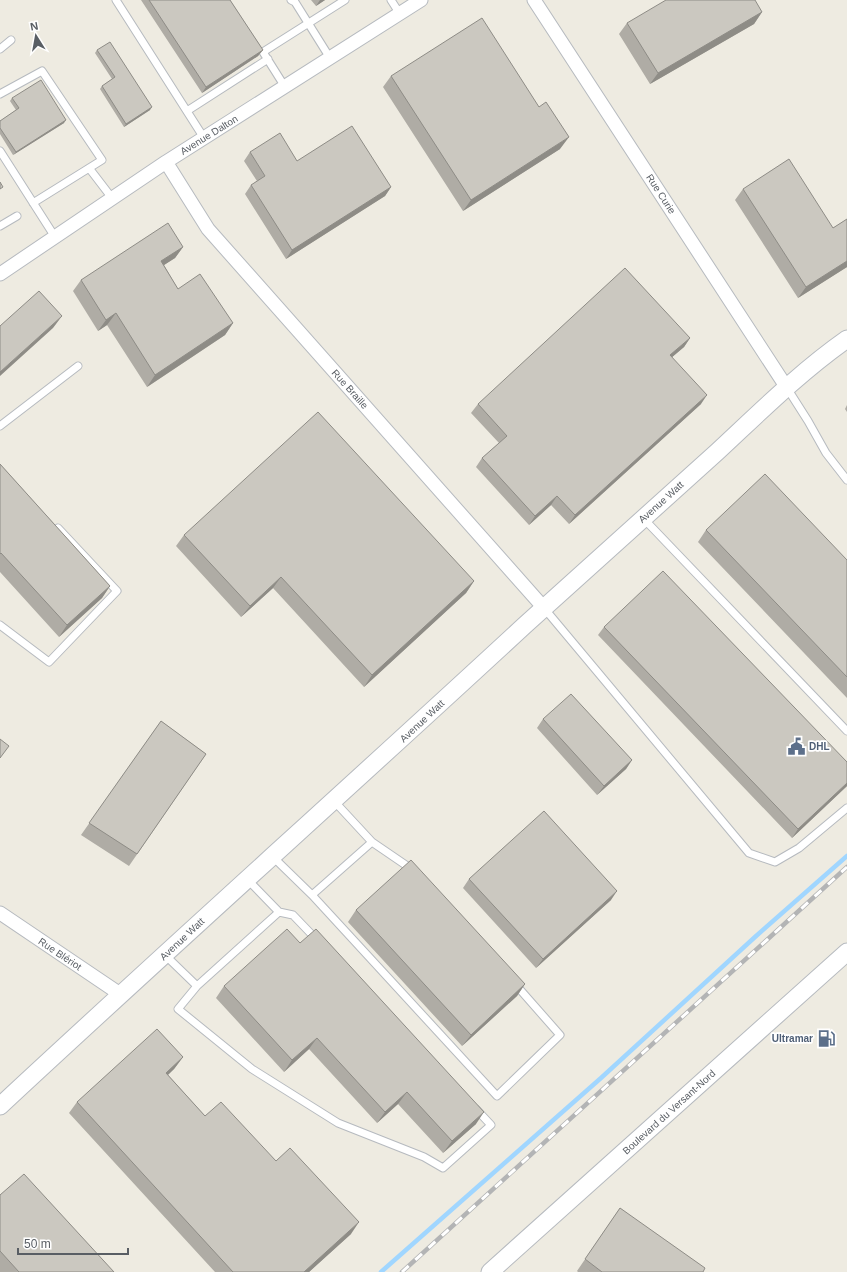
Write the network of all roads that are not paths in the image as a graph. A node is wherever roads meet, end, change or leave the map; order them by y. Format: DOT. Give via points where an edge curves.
graph roads {
  1 [pos="116,0"];
  2 [pos="291,0"];
  3 [pos="345,0"];
  4 [pos="391,0"];
  5 [pos="421,0"];
  6 [pos="534,0"];
  7 [pos="400,14"];
  8 [pos="308,23"];
  9 [pos="11,40"];
  10 [pos="0,49"];
  11 [pos="330,58"];
  12 [pos="268,59"];
  13 [pos="286,86"];
  14 [pos="0,94"];
  15 [pos="187,111"];
  16 [pos="204,138"];
  17 [pos="0,151"];
  18 [pos="166,162"];
  19 [pos="89,168"];
  20 [pos="112,198"];
  21 [pos="33,203"];
  22 [pos="18,216"];
  23 [pos="0,226"];
  24 [pos="55,237"];
  25 [pos="0,274"];
  26 [pos="847,339"];
  27 [pos="78,366"];
  28 [pos="787,388"];
  29 [pos="0,426"];
  30 [pos="847,480"];
  31 [pos="643,518"];
  32 [pos="53,523"];
  33 [pos="544,608"];
  34 [pos="0,625"];
  35 [pos="847,731"];
  36 [pos="334,801"];
  37 [pos="847,808"];
  38 [pos="372,842"];
  39 [pos="272,856"];
  40 [pos="415,873"];
  41 [pos="247,879"];
  42 [pos="312,896"];
  43 [pos="279,912"];
  44 [pos="0,913"];
  45 [pos="321,944"];
  46 [pos="847,952"];
  47 [pos="165,955"];
  48 [pos="508,977"];
  49 [pos="198,986"];
  50 [pos="120,994"];
  51 [pos="469,1102"];
  52 [pos="0,1106"];
  53 [pos="490,1272"];
  1 -- 15 [label="lane"];
  2 -- 8 [label="lane" via="295,2"];
  3 -- 8 [label="lane"];
  4 -- 7 [label="lane"];
  5 -- 7 [label="street, Avenue Dalton"];
  6 -- 28 [label="street, Rue Curie"];
  7 -- 11 [label="street, Avenue Dalton"];
  8 -- 11 [label="lane"];
  8 -- 12 [label="lane" via="261,48"];
  9 -- 10 [label="lane"];
  11 -- 13 [label="street, Avenue Dalton"];
  12 -- 13 [label="lane"];
  12 -- 15 [label="lane"];
  13 -- 16 [label="street, Avenue Dalton"];
  14 -- 19 [label="lane" via="42,71 102,160"];
  15 -- 16 [label="lane"];
  16 -- 18 [label="street, Avenue Dalton"];
  17 -- 21 [label="lane"];
  18 -- 20 [label="street, Avenue Dalton"];
  18 -- 33 [label="street, Rue Braille" via="208,229"];
  19 -- 20 [label="lane"];
  19 -- 21 [label="lane"];
  20 -- 24 [label="street, Avenue Dalton"];
  21 -- 24 [label="lane"];
  22 -- 23 [label="lane"];
  24 -- 25 [label="street, Avenue Dalton"];
  26 -- 28 [label="street, Avenue Watt"];
  27 -- 29 [label="lane"];
  28 -- 30 [label="lane" via="826,453"];
  28 -- 31 [label="street, Avenue Watt"];
  31 -- 33 [label="street, Avenue Watt"];
  31 -- 35 [label="lane"];
  32 -- 34 [label="lane" via="117,591 49,662"];
  33 -- 36 [label="street, Avenue Watt"];
  33 -- 37 [label="lane" via="750,853 775,862 799,848"];
  36 -- 38 [label="lane"];
  36 -- 39 [label="street, Avenue Watt"];
  38 -- 40 [label="lane"];
  38 -- 42 [label="lane"];
  39 -- 41 [label="street, Avenue Watt"];
  39 -- 42 [label="lane"];
  41 -- 43 [label="lane"];
  41 -- 47 [label="street, Avenue Watt"];
  42 -- 48 [label="lane" via="497,1096 560,1035"];
  43 -- 45 [label="lane" via="294,915"];
  43 -- 49 [label="lane"];
  44 -- 50 [label="street, Rue Blériot"];
  46 -- 53 [label="street, Boulevard du Versant-Nord"];
  47 -- 49 [label="lane"];
  47 -- 50 [label="street, Avenue Watt"];
  49 -- 51 [label="lane" via="178,1009 252,1069 338,1123 424,1157 443,1168 491,1125"];
  50 -- 52 [label="street, Avenue Watt"];
}
